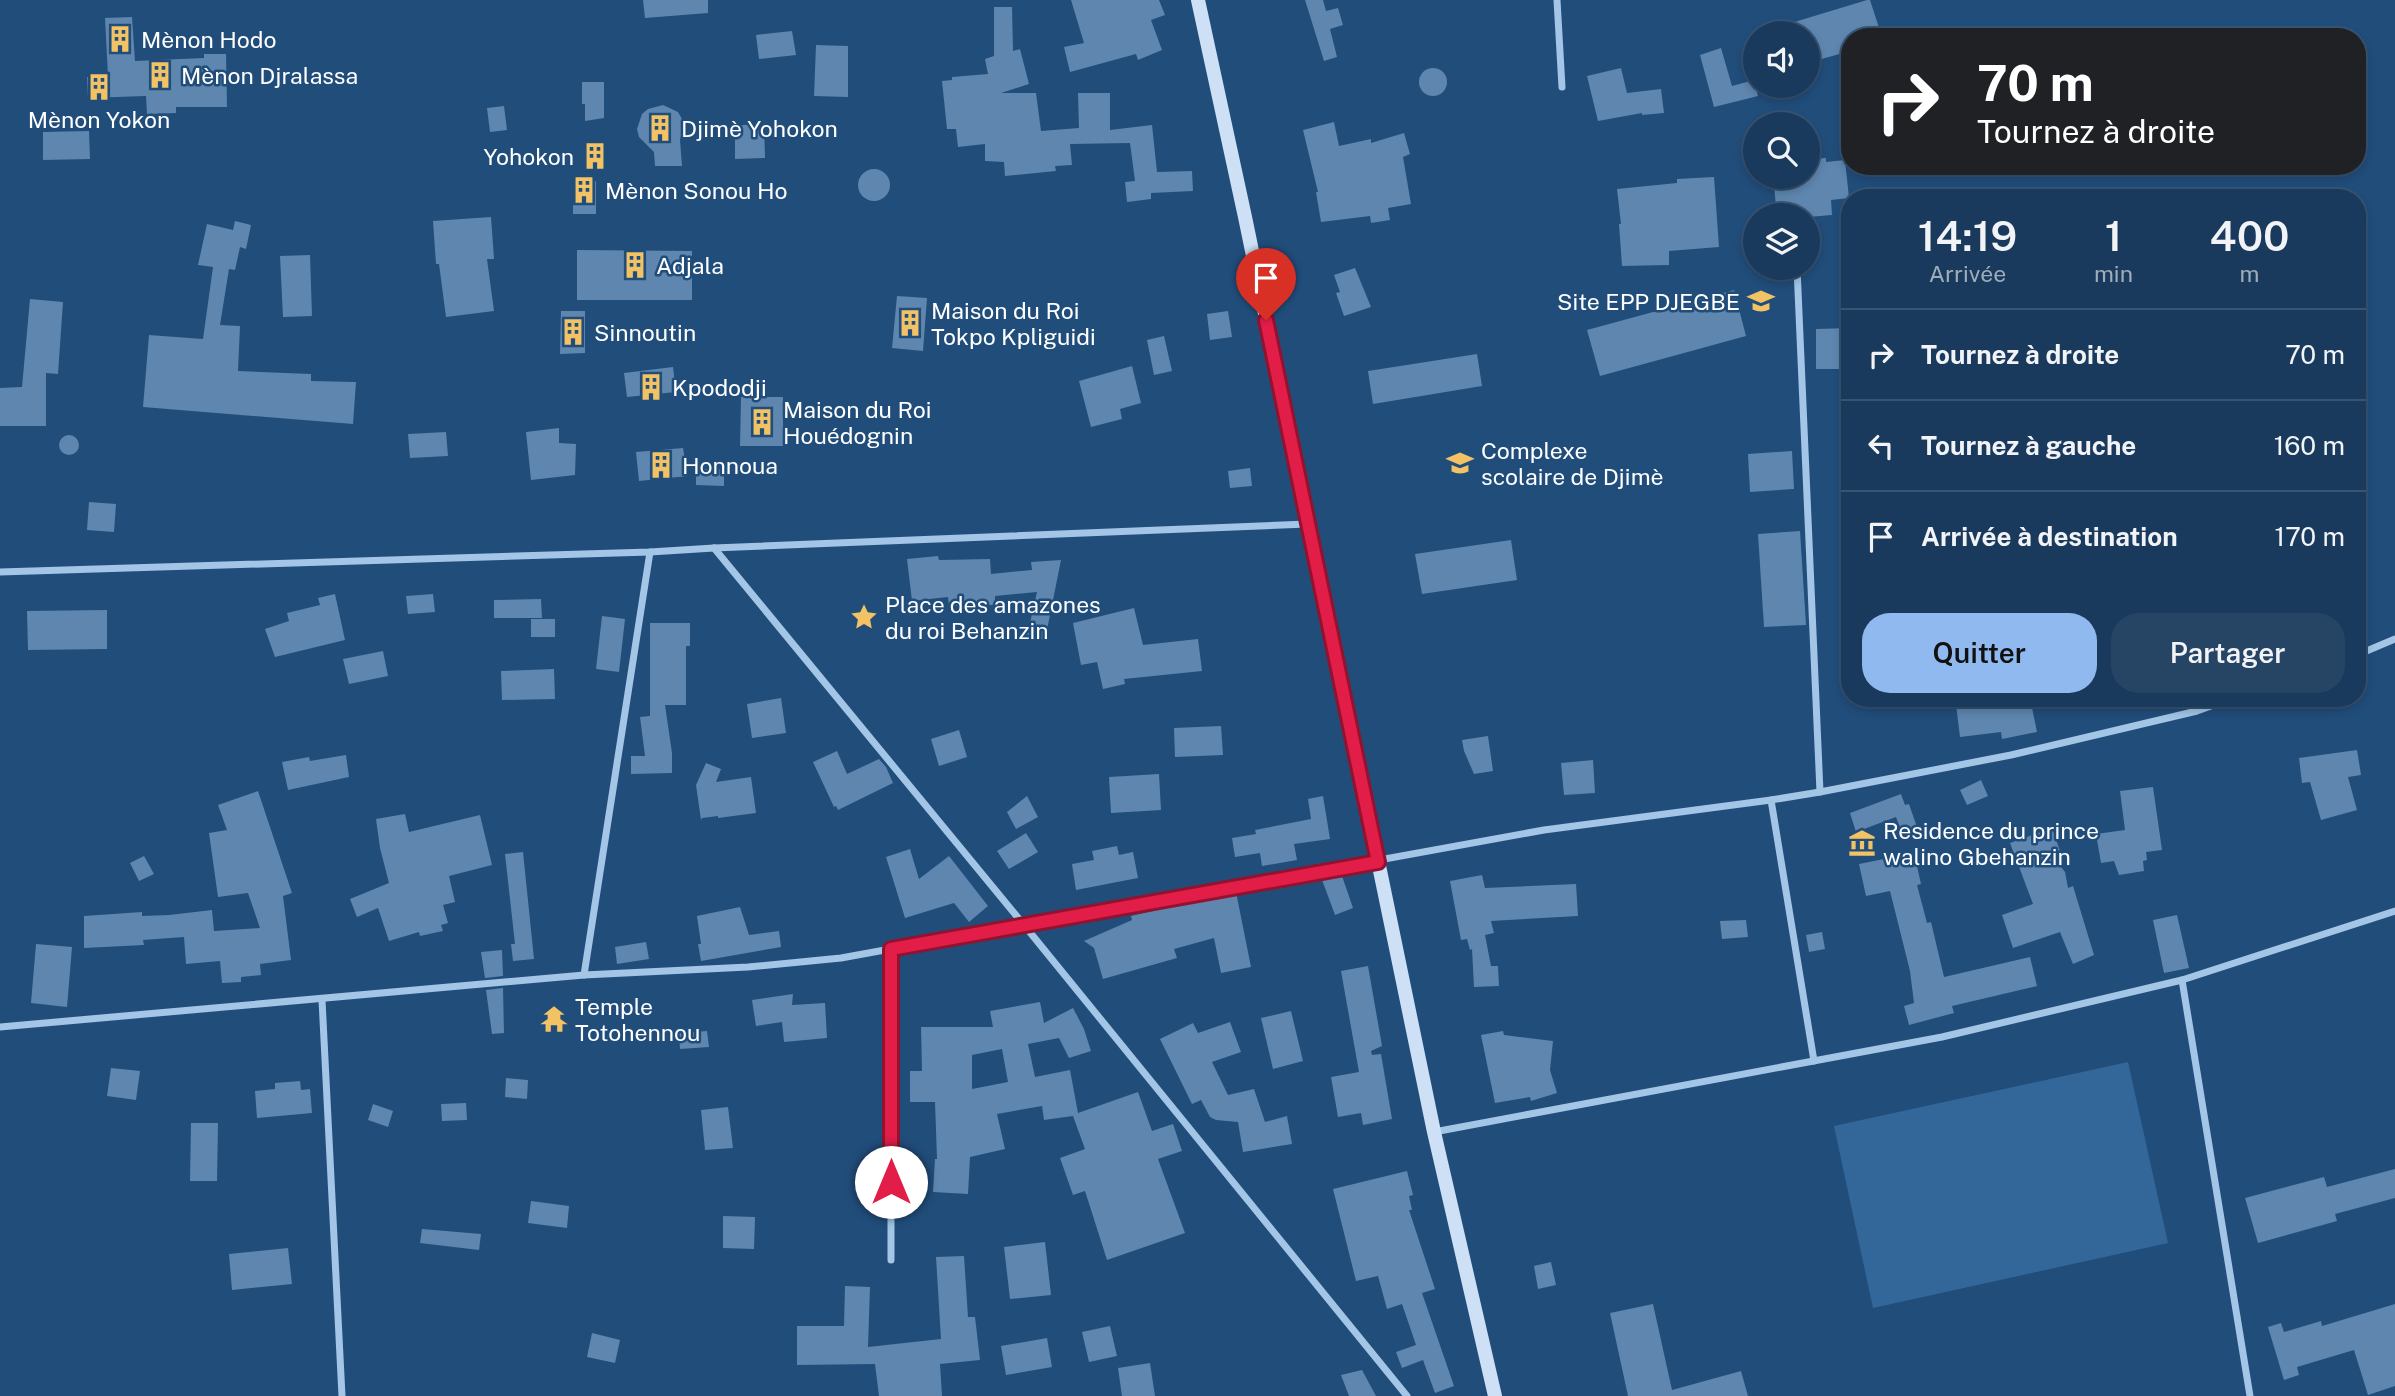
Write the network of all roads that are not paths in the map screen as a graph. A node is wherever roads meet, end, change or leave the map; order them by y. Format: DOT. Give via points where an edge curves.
graph roads {
  1 [pos="1198,0"];
  2 [pos="1557,0"];
  3 [pos="1562,87"];
  4 [pos="1798,280"];
  5 [pos="1307,524"];
  6 [pos="714,548"];
  7 [pos="650,552"];
  8 [pos="0,572"];
  9 [pos="2395,639"];
  10 [pos="2366,651"];
  11 [pos="2206,707"];
  12 [pos="1820,792"];
  13 [pos="1771,800"];
  14 [pos="1378,862"];
  15 [pos="2395,911"];
  16 [pos="1024,925"];
  17 [pos="891,949"];
  18 [pos="584,975"];
  19 [pos="2182,980"];
  20 [pos="322,1000"];
  21 [pos="0,1027"];
  22 [pos="1814,1060"];
  23 [pos="1434,1132"];
  24 [pos="891,1260"];
  25 [pos="342,1396"];
  26 [pos="1407,1396"];
  27 [pos="1495,1396"];
  28 [pos="2250,1396"];
  1 -- 5 [label="street"];
  2 -- 3 [label="street"];
  4 -- 12 [label="street"];
  5 -- 6 [label="street"];
  5 -- 14 [label="street"];
  6 -- 7 [label="street"];
  6 -- 16 [label="street"];
  7 -- 8 [label="street"];
  7 -- 18 [label="street"];
  9 -- 10 [label="street"];
  11 -- 12 [label="street" via="2011,755"];
  12 -- 13 [label="street"];
  13 -- 14 [label="street" via="1544,830"];
  13 -- 22 [label="street"];
  14 -- 16 [label="street"];
  14 -- 23 [label="street"];
  15 -- 19 [label="street"];
  16 -- 17 [label="street"];
  16 -- 26 [label="street"];
  17 -- 18 [label="street" via="748,967"];
  17 -- 24 [label="street"];
  18 -- 20 [label="street"];
  19 -- 22 [label="street" via="1942,1037"];
  19 -- 28 [label="street"];
  20 -- 21 [label="street"];
  20 -- 25 [label="street"];
  22 -- 23 [label="street"];
  23 -- 27 [label="street"];
}
